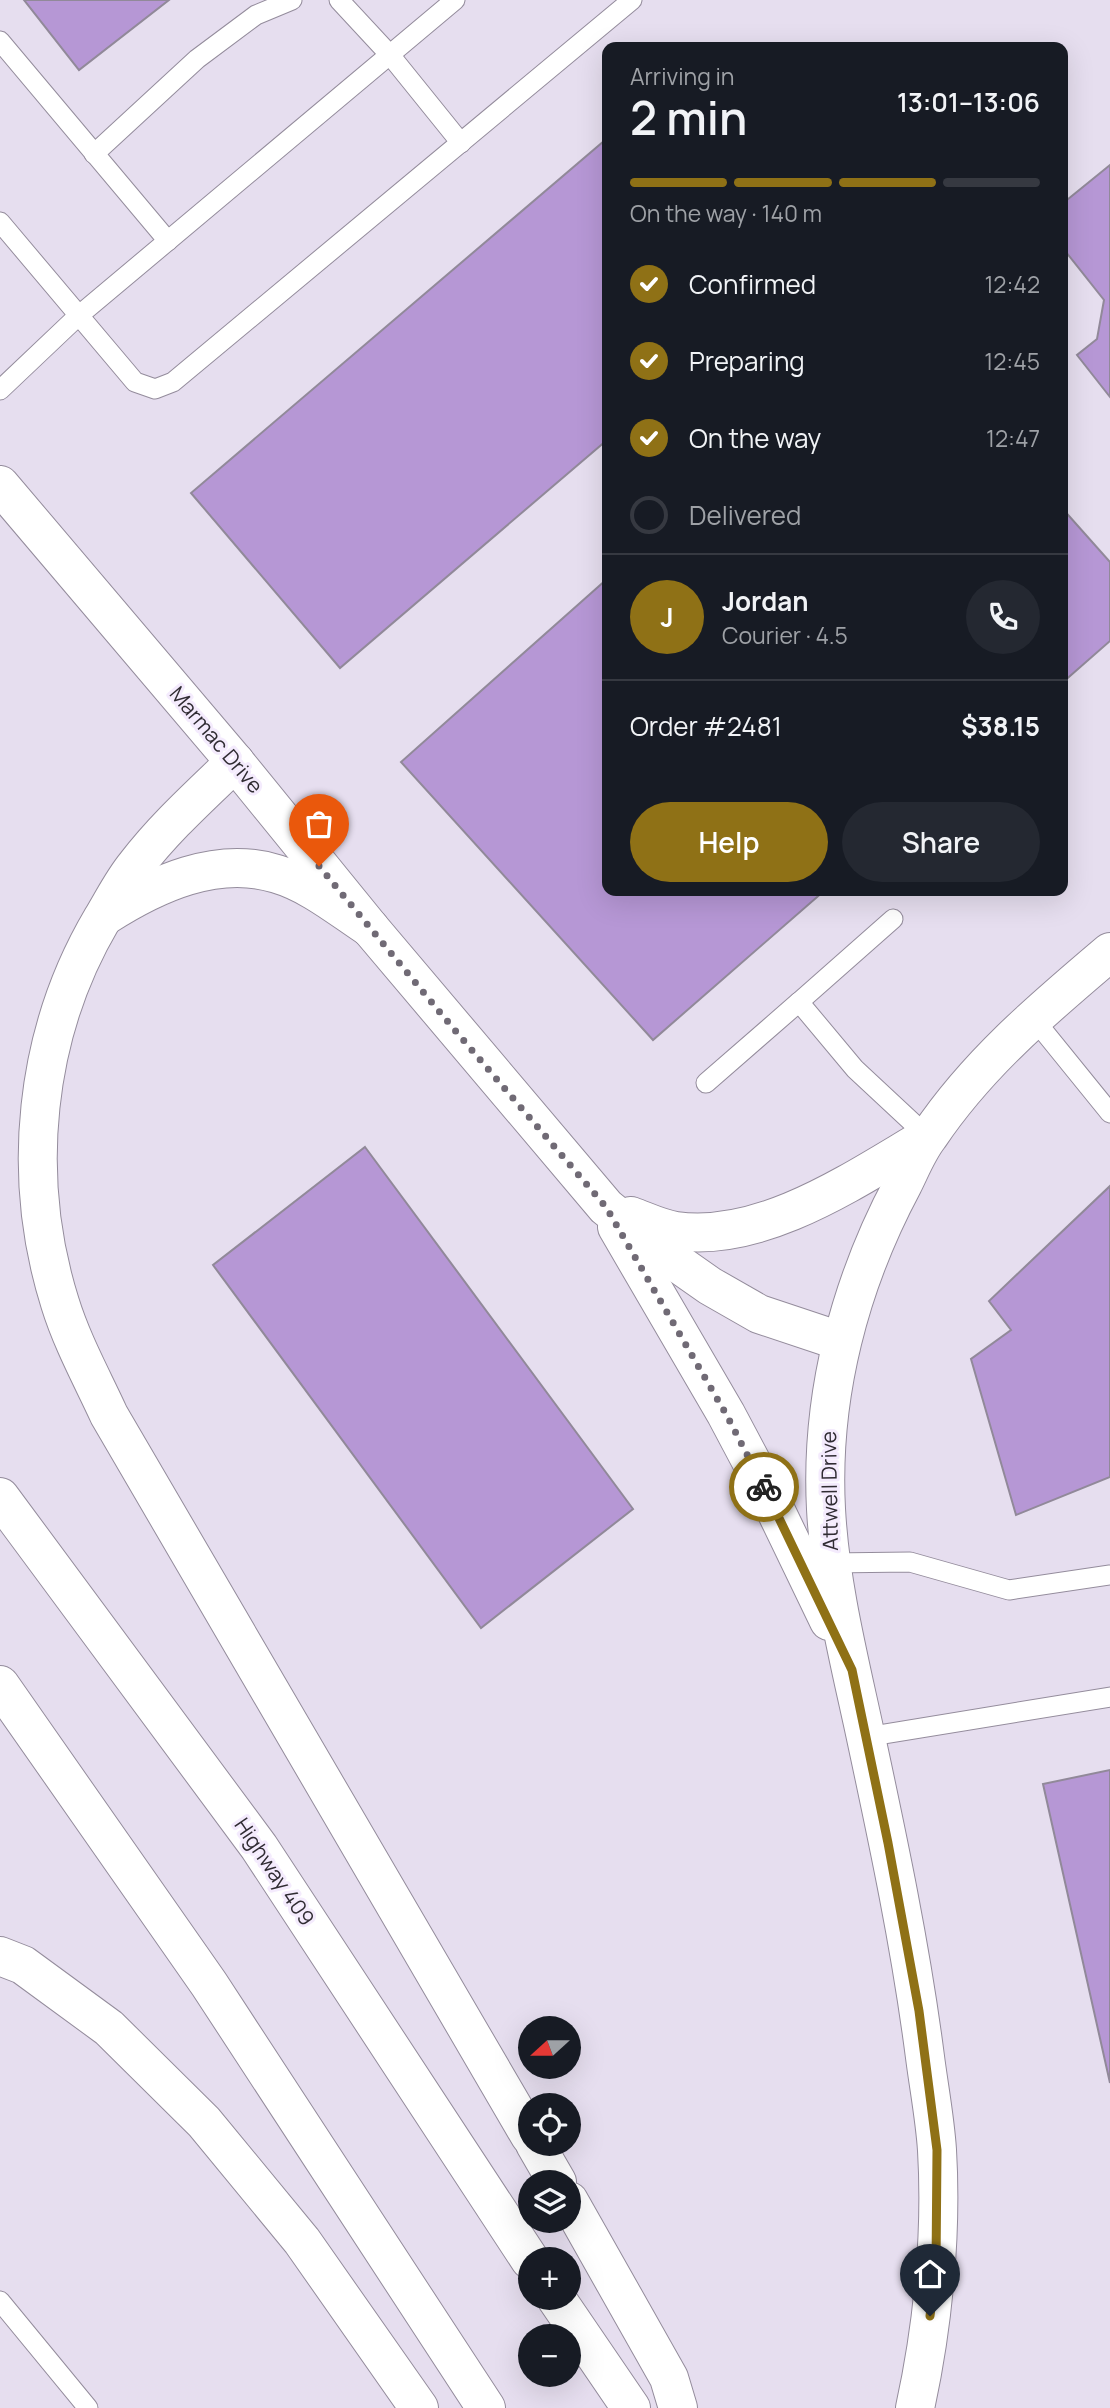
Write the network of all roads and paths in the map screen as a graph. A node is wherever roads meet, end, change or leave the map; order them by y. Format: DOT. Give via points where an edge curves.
graph roads {
  1 [pos="292,0"];
  2 [pos="339,0"];
  3 [pos="455,0"];
  4 [pos="632,0"];
  5 [pos="0,41"];
  6 [pos="390,55"];
  7 [pos="461,143"];
  8 [pos="94,154"];
  9 [pos="0,222"];
  10 [pos="167,241"];
  11 [pos="77,317"];
  12 [pos="0,390"];
  13 [pos="0,485"];
  14 [pos="235,762"];
  15 [pos="104,917"];
  16 [pos="893,919"];
  17 [pos="370,928"];
  18 [pos="1110,952"];
  19 [pos="799,1002"];
  20 [pos="1032,1018"];
  21 [pos="706,1083"];
  22 [pos="1110,1113"];
  23 [pos="928,1137"];
  24 [pos="606,1207"];
  25 [pos="841,1341"];
  26 [pos="0,1497"];
  27 [pos="831,1563"];
  28 [pos="1110,1576"];
  29 [pos="852,1670"];
  30 [pos="0,1685"];
  31 [pos="1110,1697"];
  32 [pos="866,1737"];
  33 [pos="0,1956"];
  34 [pos="518,2115"];
  35 [pos="581,2223"];
  36 [pos="521,2247"];
  37 [pos="0,2301"];
  38 [pos="564,2310"];
  39 [pos="88,2408"];
  40 [pos="419,2408"];
  41 [pos="486,2408"];
  42 [pos="631,2408"];
  43 [pos="678,2408"];
  44 [pos="915,2408"];
  1 -- 8 [label="lane" via="256,15 197,59"];
  2 -- 6 [label="lane"];
  3 -- 6 [label="lane"];
  4 -- 7 [label="lane"];
  5 -- 8 [label="lane"];
  6 -- 7 [label="lane"];
  6 -- 10 [label="lane"];
  7 -- 11 [label="lane" via="173,382 155,390 135,382"];
  8 -- 10 [label="lane"];
  9 -- 11 [label="lane"];
  10 -- 11 [label="lane"];
  11 -- 12 [label="lane"];
  13 -- 14 [label="main road, Marmac Drive"];
  14 -- 15 [label="main road" via="153,844 117,891"];
  14 -- 17 [label="main road, Marmac Drive"];
  15 -- 17 [label="main road" via="169,882 212,869 244,868 278,874"];
  15 -- 34 [label="main road" via="66,993 40,1105 41,1219 60,1303 109,1415"];
  16 -- 19 [label="lane"];
  17 -- 24 [label="main road, Marmac Drive"];
  18 -- 20 [label="main road, Attwell Drive"];
  19 -- 21 [label="lane"];
  19 -- 23 [label="lane" via="855,1069"];
  20 -- 22 [label="lane"];
  20 -- 23 [label="main road, Attwell Drive" via="990,1058"];
  23 -- 24 [label="main road" via="838,1189 747,1226 708,1233 673,1231"];
  23 -- 25 [label="main road, Attwell Drive" via="890,1207"];
  24 -- 25 [label="main road, Marmac Drive" via="691,1273 759,1314"];
  24 -- 29 [label="main road" via="726,1414"];
  25 -- 27 [label="main road, Attwell Drive" via="826,1458"];
  26 -- 36 [label="main road, Highway 409" via="259,1847"];
  27 -- 28 [label="lane" via="910,1562 1009,1590"];
  27 -- 29 [label="main road, Attwell Drive"];
  29 -- 32 [label="main road, Attwell Drive"];
  30 -- 41 [label="main road" via="209,1984"];
  31 -- 32 [label="lane"];
  32 -- 44 [label="main road, Attwell Drive" via="919,2011 937,2150 936,2267"];
  33 -- 40 [label="main road" via="23,1965 108,2028 204,2122 302,2241"];
  35 -- 43 [label="main road" via="669,2378"];
  37 -- 39 [label="lane"];
  38 -- 42 [label="main road"];
}
